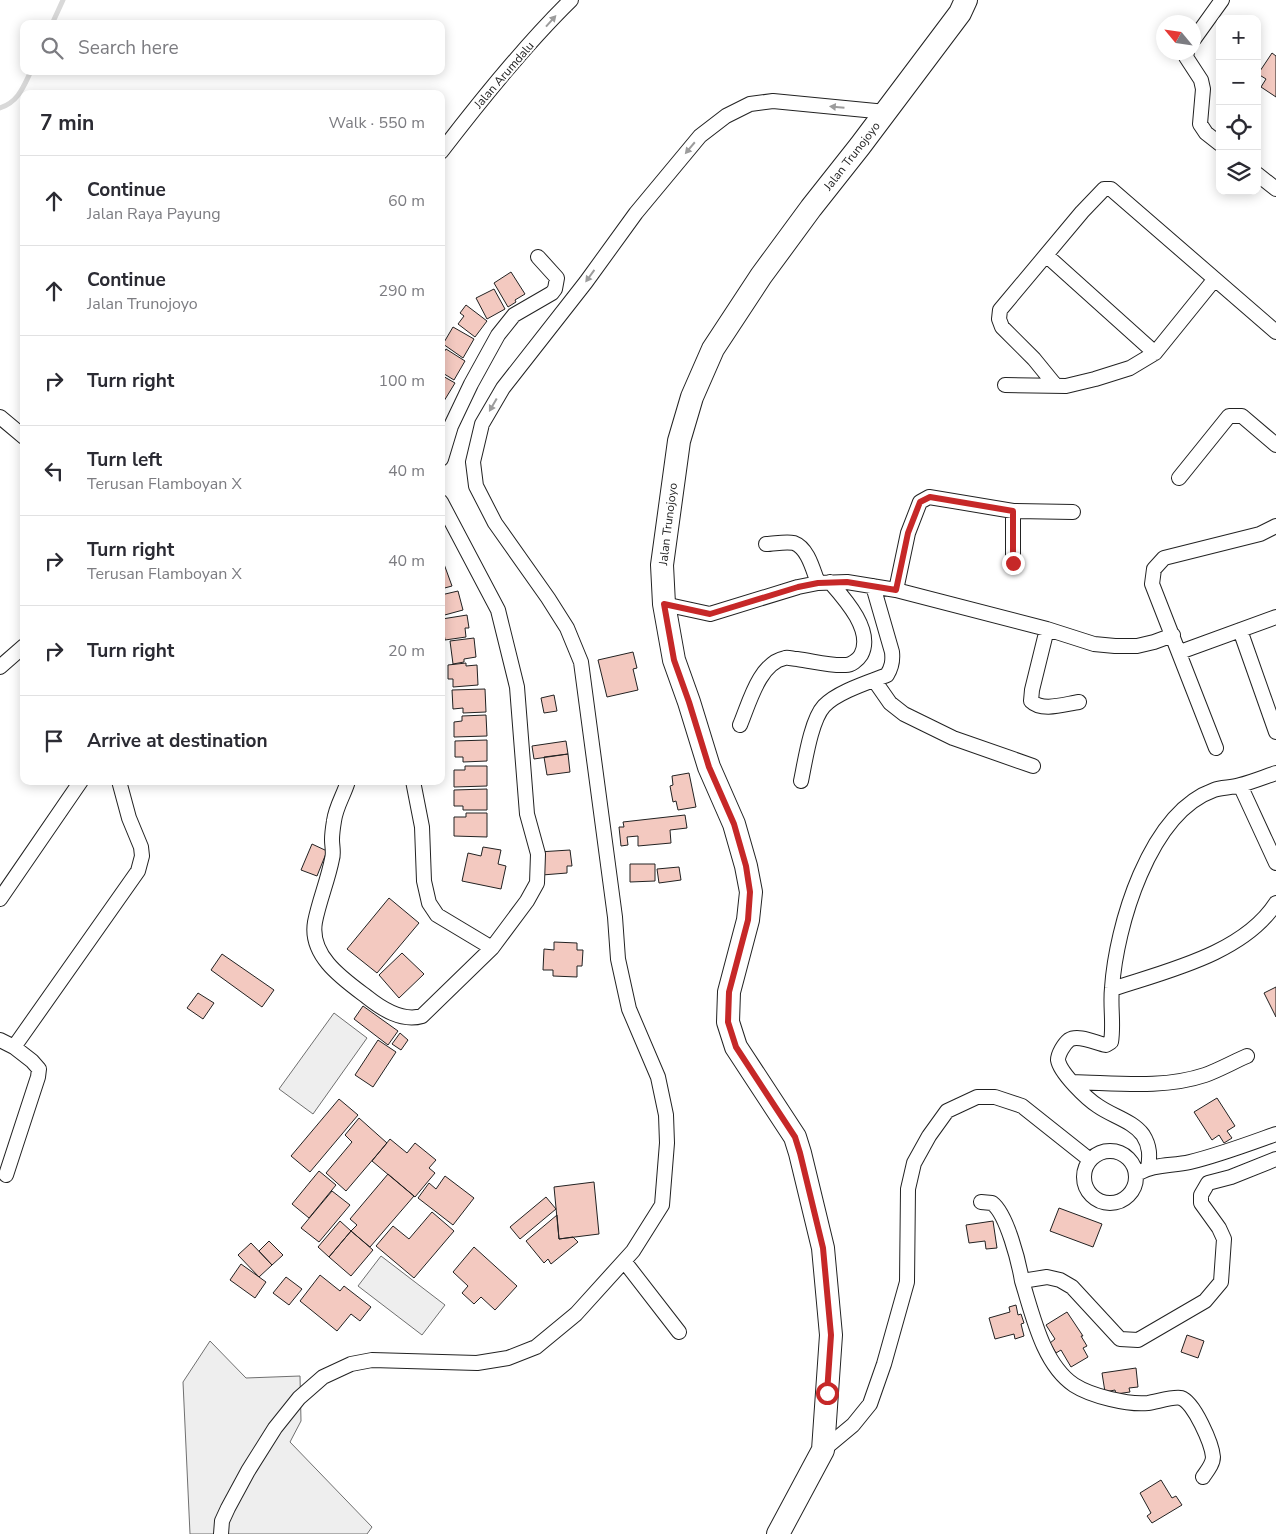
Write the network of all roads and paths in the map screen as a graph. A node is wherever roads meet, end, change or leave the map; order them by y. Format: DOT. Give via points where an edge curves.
graph roads {
  1 [pos="571,0"];
  2 [pos="966,0"];
  3 [pos="1222,0"];
  4 [pos="1201,29"];
  5 [pos="1188,60"];
  6 [pos="886,112"];
  7 [pos="1216,141"];
  8 [pos="445,147"];
  9 [pos="1261,177"];
  10 [pos="1276,189"];
  11 [pos="1046,255"];
  12 [pos="538,257"];
  13 [pos="1214,280"];
  14 [pos="1276,332"];
  15 [pos="1156,353"];
  16 [pos="1005,385"];
  17 [pos="1056,386"];
  18 [pos="0,417"];
  19 [pos="20,434"];
  20 [pos="1276,444"];
  21 [pos="445,446"];
  22 [pos="1180,478"];
  23 [pos="445,510"];
  24 [pos="1013,511"];
  25 [pos="1073,512"];
  26 [pos="1276,526"];
  27 [pos="766,544"];
  28 [pos="1013,563"];
  29 [pos="824,583"];
  30 [pos="873,586"];
  31 [pos="896,590"];
  32 [pos="664,604"];
  33 [pos="1276,617"];
  34 [pos="1047,629"];
  35 [pos="1240,630"];
  36 [pos="1173,635"];
  37 [pos="20,650"];
  38 [pos="1180,652"];
  39 [pos="0,667"];
  40 [pos="874,680"];
  41 [pos="1079,702"];
  42 [pos="740,725"];
  43 [pos="1276,732"];
  44 [pos="1216,748"];
  45 [pos="1033,766"];
  46 [pos="1276,773"];
  47 [pos="801,781"];
  48 [pos="78,785"];
  49 [pos="120,785"];
  50 [pos="346,785"];
  51 [pos="414,785"];
  52 [pos="1240,786"];
  53 [pos="1276,863"];
  54 [pos="0,899"];
  55 [pos="1276,903"];
  56 [pos="492,948"];
  57 [pos="1112,989"];
  58 [pos="0,1040"];
  59 [pos="14,1047"];
  60 [pos="1247,1056"];
  61 [pos="1073,1082"];
  62 [pos="1276,1134"];
  63 [pos="1276,1159"];
  64 [pos="1090,1160"];
  65 [pos="1142,1172"];
  66 [pos="6,1175"];
  67 [pos="981,1202"];
  68 [pos="624,1261"];
  69 [pos="1022,1281"];
  70 [pos="679,1332"];
  71 [pos="822,1450"];
  72 [pos="1203,1477"];
  73 [pos="221,1534"];
  74 [pos="778,1534"];
  8 -- 1 [label="street, Jalan Arumdalu, one-way" via="540,32"];
  2 -- 6 [label="main road, Jalan Trunojoyo" via="960,13"];
  3 -- 4 [label="street"];
  5 -- 7 [label="street" via="1203,89 1200,124"];
  6 -- 32 [label="main road, Jalan Trunojoyo" via="810,208 713,349 692,398 679,440 662,566"];
  6 -- 68 [label="street, one-way" via="773,101 750,104 726,116 700,136 636,213 503,388 482,424 474,462 476,486 495,523 567,628 581,662 618,959 629,1009 658,1077 666,1115 662,1205"];
  9 -- 10 [label="street"];
  11 -- 13 [label="street" via="1082,212 1104,190 1111,188"];
  11 -- 15 [label="street"];
  11 -- 17 [label="street" via="1000,310 999,319 1002,327"];
  12 -- 21 [label="street" via="557,278 555,289 514,315 498,335 471,384"];
  13 -- 14 [label="street"];
  13 -- 15 [label="street"];
  15 -- 17 [label="street" via="1130,368"];
  16 -- 17 [label="street"];
  18 -- 19 [label="street"];
  20 -- 22 [label="street" via="1242,416 1229,416"];
  23 -- 56 [label="street" via="498,610 517,687 527,814 538,854 537,883"];
  24 -- 25 [label="street"];
  24 -- 28 [label="street"];
  24 -- 31 [label="street" via="930,497 920,502 908,533"];
  26 -- 36 [label="street" via="1260,534 1164,558 1158,563 1152,584"];
  27 -- 29 [label="street" via="796,544"];
  29 -- 30 [label="street"];
  29 -- 32 [label="street" via="798,587 710,614"];
  29 -- 42 [label="street" via="848,602 864,632 864,649 859,658 849,665 786,658 775,664 760,677"];
  30 -- 31 [label="street"];
  30 -- 40 [label="street" via="893,660 887,675"];
  31 -- 34 [label="street"];
  32 -- 71 [label="main road, Jalan Trunojoyo" via="674,660 709,767 734,824 750,892 748,920 729,992 728,1022 736,1047 795,1137 823,1248 831,1335"];
  33 -- 35 [label="street"];
  34 -- 36 [label="street" via="1094,644 1115,646 1137,646"];
  34 -- 41 [label="street" via="1031,701 1042,707"];
  35 -- 38 [label="street"];
  35 -- 43 [label="street"];
  36 -- 38 [label="street"];
  37 -- 39 [label="street"];
  38 -- 44 [label="street"];
  40 -- 45 [label="street" via="890,703 904,714 953,738"];
  40 -- 47 [label="street" via="824,706 815,721"];
  46 -- 52 [label="street"];
  48 -- 54 [label="street"];
  49 -- 59 [label="street" via="141,847 138,871"];
  50 -- 56 [label="street" via="334,819 333,857 315,923 316,942 327,963 376,1004 398,1016 415,1018 422,1016"];
  51 -- 56 [label="street" via="422,827 424,881 429,904 437,915"];
  52 -- 53 [label="street"];
  52 -- 57 [label="street" via="1214,790 1194,802 1177,814 1154,845 1133,894"];
  55 -- 57 [label="street" via="1254,929 1222,948 1192,962"];
  57 -- 61 [label="street" via="1111,1042 1106,1045 1075,1037 1069,1040 1058,1057 1064,1072"];
  58 -- 59 [label="street"];
  59 -- 66 [label="street" via="32,1061 38,1069 38,1077"];
  60 -- 61 [label="street" via="1204,1075 1172,1082"];
  61 -- 65 [label="street" via="1087,1098 1142,1134 1149,1146"];
  62 -- 65 [label="street" via="1207,1158"];
  63 -- 69 [label="street" via="1208,1183 1201,1195 1201,1203 1224,1239 1221,1282 1204,1300 1138,1340 1120,1339 1072,1287 1060,1280 1047,1277"];
  64 -- 65 [label="street" via="1108,1151 1118,1152"];
  64 -- 65 [label="street" via="1085,1169 1086,1188 1101,1202 1121,1201"];
  64 -- 71 [label="street" via="1022,1106 995,1097 977,1097 947,1111 914,1163 908,1189 907,1282 870,1404 853,1425"];
  67 -- 69 [label="street" via="992,1202 1002,1214"];
  68 -- 70 [label="street"];
  68 -- 73 [label="street" via="576,1314 536,1346 508,1358 477,1363 372,1360 351,1364 323,1377 299,1398 248,1471 222,1521"];
  69 -- 72 [label="street" via="1052,1364 1074,1385 1109,1400 1145,1403 1178,1397 1192,1406 1213,1457"];
  71 -- 74 [label="main road"];
}
